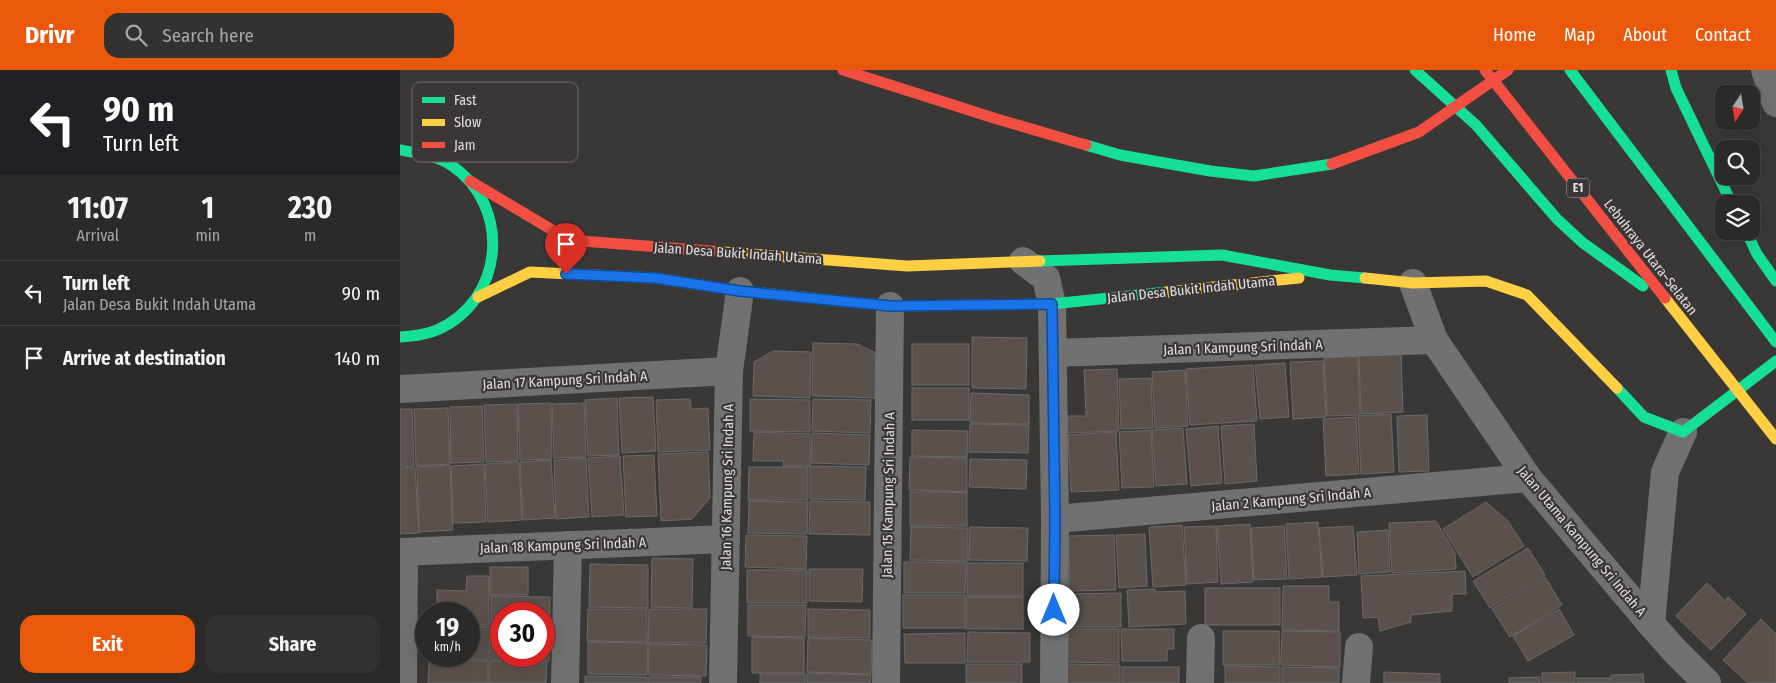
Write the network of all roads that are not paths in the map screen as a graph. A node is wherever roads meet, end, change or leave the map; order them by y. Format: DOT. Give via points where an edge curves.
graph roads {
  1 [pos="843,70"];
  2 [pos="1415,70"];
  3 [pos="1485,70"];
  4 [pos="1508,70"];
  5 [pos="1570,70"];
  6 [pos="1671,70"];
  7 [pos="1765,70"];
  8 [pos="1776,102"];
  9 [pos="447,162"];
  10 [pos="470,181"];
  11 [pos="1728,195"];
  12 [pos="1750,240"];
  13 [pos="1023,261"];
  14 [pos="1330,275"];
  15 [pos="1776,281"];
  16 [pos="1413,284"];
  17 [pos="740,291"];
  18 [pos="478,297"];
  19 [pos="1052,304"];
  20 [pos="890,306"];
  21 [pos="1671,306"];
  22 [pos="400,337"];
  23 [pos="1434,340"];
  24 [pos="1776,342"];
  25 [pos="1053,353"];
  26 [pos="1776,361"];
  27 [pos="729,371"];
  28 [pos="400,389"];
  29 [pos="1683,432"];
  30 [pos="1776,439"];
  31 [pos="1528,478"];
  32 [pos="1055,519"];
  33 [pos="726,538"];
  34 [pos="568,545"];
  35 [pos="402,552"];
  36 [pos="1651,624"];
  37 [pos="1201,638"];
  38 [pos="1359,646"];
  39 [pos="403,683"];
  40 [pos="565,683"];
  41 [pos="724,683"];
  42 [pos="886,683"];
  43 [pos="1054,683"];
  44 [pos="1200,683"];
  45 [pos="1356,683"];
  46 [pos="1707,683"];
  1 -- 4 [label="main road" via="1120,155 1254,176 1330,165 1419,132"];
  2 -- 21 [label="main road" via="1476,125 1557,219 1583,243"];
  3 -- 21 [label="main road, Lebuhraya Utara–Selatan / E1"];
  5 -- 24 [label="main road"];
  6 -- 11 [label="main road" via="1676,88"];
  7 -- 8 [label="street"];
  9 -- 10 [label="main road"];
  10 -- 13 [label="main road, Jalan Desa Bukit Indah Utama" via="569,240 907,266"];
  10 -- 18 [label="main road" via="487,207 494,238 491,268"];
  12 -- 15 [label="main road"];
  13 -- 14 [label="main road, Jalan Desa Bukit Indah Utama" via="1222,255"];
  13 -- 19 [label="street" via="1046,278"];
  14 -- 16 [label="main road, Jalan Desa Bukit Indah Utama"];
  14 -- 19 [label="main road, Jalan Desa Bukit Indah Utama"];
  16 -- 23 [label="street, Jalan Utama Kampung Sri Indah A"];
  16 -- 29 [label="main road, Jalan Desa Bukit Indah Utama" via="1486,281 1528,294 1644,417"];
  17 -- 18 [label="main road, Jalan Desa Bukit Indah Utama" via="655,278 530,272"];
  17 -- 20 [label="main road, Jalan Desa Bukit Indah Utama"];
  17 -- 27 [label="street, Jalan 16 Kampung Sri Indah A"];
  18 -- 22 [label="main road" via="455,320 427,333"];
  19 -- 20 [label="main road, Jalan Desa Bukit Indah Utama"];
  19 -- 25 [label="street"];
  20 -- 42 [label="street, Jalan 15 Kampung Sri Indah A"];
  21 -- 30 [label="main road, Lebuhraya Utara–Selatan / E1"];
  23 -- 25 [label="street, Jalan 1 Kampung Sri Indah A"];
  23 -- 31 [label="street, Jalan Utama Kampung Sri Indah A"];
  25 -- 32 [label="street"];
  26 -- 29 [label="main road"];
  27 -- 28 [label="street, Jalan 17 Kampung Sri Indah A"];
  27 -- 33 [label="street, Jalan 16 Kampung Sri Indah A"];
  29 -- 36 [label="street" via="1665,472"];
  31 -- 32 [label="street, Jalan 2 Kampung Sri Indah A"];
  31 -- 36 [label="street, Jalan Utama Kampung Sri Indah A"];
  32 -- 43 [label="street"];
  33 -- 34 [label="street, Jalan 18 Kampung Sri Indah A"];
  33 -- 41 [label="street, Jalan 16 Kampung Sri Indah A"];
  34 -- 35 [label="street, Jalan 18 Kampung Sri Indah A"];
  34 -- 40 [label="street"];
  35 -- 39 [label="street"];
  36 -- 46 [label="street, Jalan Utama Kampung Sri Indah A"];
  37 -- 44 [label="street"];
  38 -- 45 [label="street"];
}
